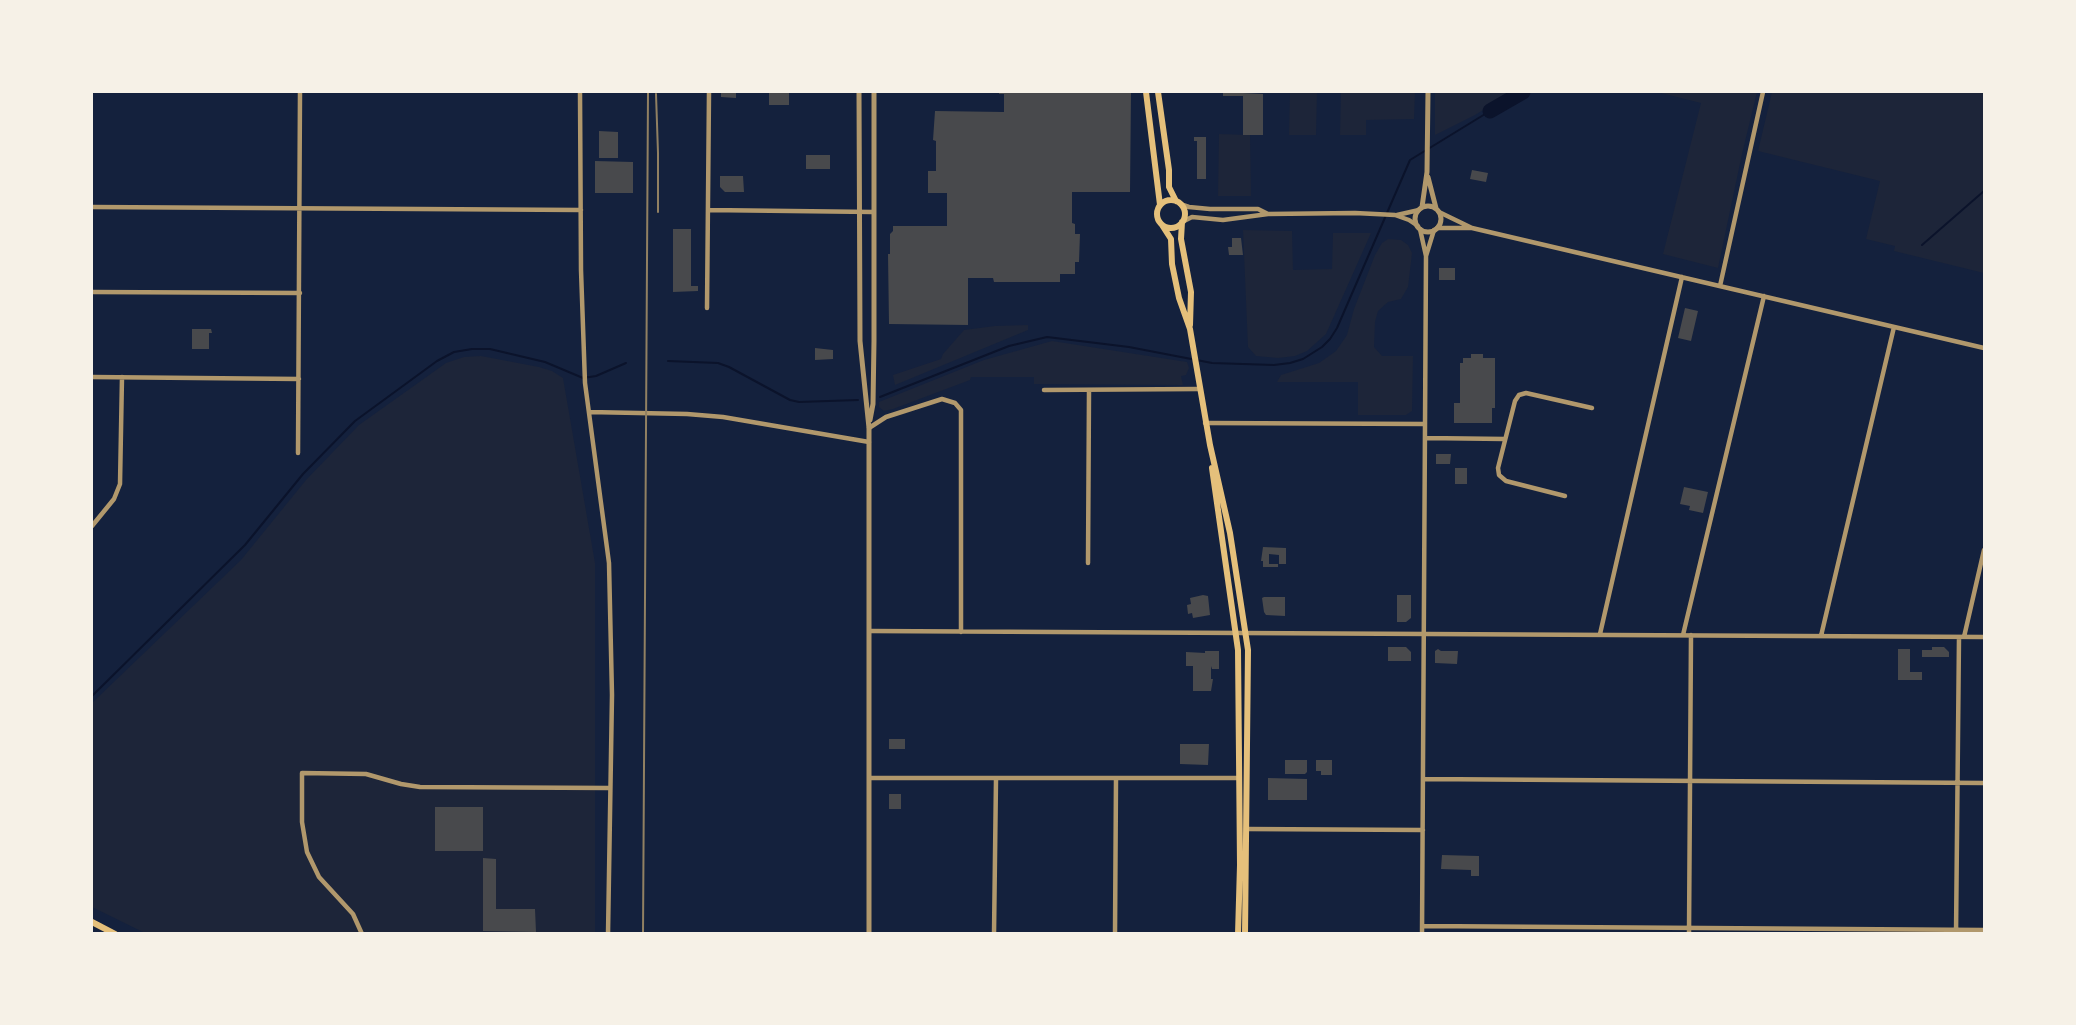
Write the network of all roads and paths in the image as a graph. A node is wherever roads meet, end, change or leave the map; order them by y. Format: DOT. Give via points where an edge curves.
graph roads {
  1 [pos="300,92"];
  2 [pos="580,92"];
  3 [pos="709,92"];
  4 [pos="859,92"];
  5 [pos="874,92"];
  6 [pos="1146,92"];
  7 [pos="1158,92"];
  8 [pos="1428,92"];
  9 [pos="1763,92"];
  10 [pos="1427,170"];
  11 [pos="1178,203"];
  12 [pos="1160,205"];
  13 [pos="92,207"];
  14 [pos="300,208"];
  15 [pos="1420,209"];
  16 [pos="580,210"];
  17 [pos="708,210"];
  18 [pos="1438,211"];
  19 [pos="858,212"];
  20 [pos="873,212"];
  21 [pos="1268,214"];
  22 [pos="1394,215"];
  23 [pos="1182,222"];
  24 [pos="1162,225"];
  25 [pos="1419,227"];
  26 [pos="1472,228"];
  27 [pos="1436,229"];
  28 [pos="1426,256"];
  29 [pos="1682,277"];
  30 [pos="1720,286"];
  31 [pos="92,292"];
  32 [pos="300,293"];
  33 [pos="1764,296"];
  34 [pos="707,309"];
  35 [pos="1894,327"];
  36 [pos="1190,328"];
  37 [pos="1984,348"];
  38 [pos="92,377"];
  39 [pos="122,377"];
  40 [pos="299,379"];
  41 [pos="1200,389"];
  42 [pos="1044,390"];
  43 [pos="1089,391"];
  44 [pos="1592,408"];
  45 [pos="589,412"];
  46 [pos="1205,423"];
  47 [pos="1425,424"];
  48 [pos="869,427"];
  49 [pos="1425,438"];
  50 [pos="1505,439"];
  51 [pos="869,442"];
  52 [pos="1209,445"];
  53 [pos="298,453"];
  54 [pos="1565,496"];
  55 [pos="92,526"];
  56 [pos="1984,550"];
  57 [pos="1088,563"];
  58 [pos="870,630"];
  59 [pos="961,632"];
  60 [pos="1236,633"];
  61 [pos="1246,633"];
  62 [pos="1424,634"];
  63 [pos="1600,634"];
  64 [pos="1683,635"];
  65 [pos="1691,635"];
  66 [pos="1821,636"];
  67 [pos="1961,637"];
  68 [pos="1984,637"];
  69 [pos="870,778"];
  70 [pos="1116,778"];
  71 [pos="1239,778"];
  72 [pos="996,779"];
  73 [pos="1423,779"];
  74 [pos="1691,781"];
  75 [pos="1958,783"];
  76 [pos="1984,783"];
  77 [pos="609,788"];
  78 [pos="1246,829"];
  79 [pos="1422,830"];
  80 [pos="92,922"];
  81 [pos="1422,926"];
  82 [pos="1984,930"];
  83 [pos="1689,931"];
  84 [pos="1956,931"];
  85 [pos="115,933"];
  86 [pos="362,933"];
  87 [pos="608,933"];
  88 [pos="869,933"];
  89 [pos="994,933"];
  90 [pos="1115,933"];
  91 [pos="1238,933"];
  92 [pos="1245,933"];
  93 [pos="1422,933"];
  1 -- 14 [label="street"];
  2 -- 16 [label="street"];
  3 -- 17 [label="street"];
  4 -- 19 [label="street"];
  5 -- 20 [label="street"];
  6 -- 12 [label="main road"];
  7 -- 11 [label="main road" via="1169,187"];
  8 -- 10 [label="street"];
  9 -- 30 [label="street"];
  10 -- 15 [label="street"];
  10 -- 18 [label="street"];
  11 -- 12 [label="main road" via="1168,201"];
  11 -- 21 [label="street" via="1210,209 1258,209"];
  11 -- 23 [label="main road" via="1184,210"];
  12 -- 24 [label="main road" via="1157,216"];
  13 -- 14 [label="street"];
  14 -- 16 [label="street"];
  14 -- 32 [label="street"];
  15 -- 18 [label="street" via="1429,206"];
  15 -- 22 [label="street"];
  15 -- 25 [label="street" via="1415,216"];
  16 -- 45 [label="street"];
  17 -- 19 [label="street"];
  17 -- 34 [label="street"];
  18 -- 26 [label="street"];
  18 -- 27 [label="street" via="1441,220"];
  19 -- 20 [label="street"];
  19 -- 48 [label="street" via="860,341"];
  20 -- 48 [label="street" via="873,404"];
  21 -- 22 [label="street"];
  21 -- 23 [label="street" via="1223,220 1192,217"];
  22 -- 25 [label="street"];
  23 -- 24 [label="main road" via="1174,227"];
  23 -- 36 [label="main road" via="1191,292"];
  24 -- 36 [label="main road" via="1171,239 1179,298"];
  25 -- 27 [label="street" via="1427,231"];
  25 -- 28 [label="street"];
  26 -- 27 [label="street"];
  26 -- 29 [label="street"];
  27 -- 28 [label="street"];
  28 -- 47 [label="street"];
  29 -- 30 [label="street"];
  29 -- 63 [label="street"];
  30 -- 33 [label="street"];
  31 -- 32 [label="street"];
  32 -- 40 [label="street"];
  33 -- 35 [label="street"];
  33 -- 64 [label="street"];
  35 -- 37 [label="street"];
  35 -- 66 [label="street"];
  36 -- 41 [label="main road"];
  38 -- 39 [label="street"];
  39 -- 40 [label="street"];
  39 -- 55 [label="street" via="120,484 114,499"];
  40 -- 53 [label="street"];
  41 -- 43 [label="street"];
  41 -- 46 [label="main road"];
  42 -- 43 [label="street"];
  43 -- 57 [label="street"];
  44 -- 50 [label="street" via="1522,393 1515,400"];
  45 -- 51 [label="street" via="714,416"];
  45 -- 77 [label="street" via="609,563"];
  46 -- 47 [label="street"];
  46 -- 52 [label="main road"];
  47 -- 49 [label="street"];
  48 -- 51 [label="street"];
  48 -- 59 [label="street" via="886,417 942,399 955,403 961,410"];
  49 -- 50 [label="street"];
  49 -- 62 [label="street"];
  50 -- 54 [label="street" via="1498,468 1500,478"];
  51 -- 58 [label="street"];
  52 -- 60 [label="main road"];
  52 -- 61 [label="main road" via="1230,533"];
  56 -- 67 [label="street"];
  58 -- 59 [label="street"];
  58 -- 69 [label="street"];
  59 -- 60 [label="street"];
  60 -- 61 [label="street"];
  60 -- 71 [label="main road"];
  61 -- 62 [label="street"];
  61 -- 78 [label="main road"];
  62 -- 63 [label="street"];
  62 -- 73 [label="street"];
  63 -- 64 [label="street"];
  64 -- 65 [label="street"];
  65 -- 66 [label="street"];
  65 -- 74 [label="street"];
  66 -- 67 [label="street"];
  67 -- 68 [label="street"];
  67 -- 75 [label="street"];
  69 -- 72 [label="street"];
  69 -- 88 [label="street"];
  70 -- 71 [label="street"];
  70 -- 72 [label="street"];
  70 -- 90 [label="street"];
  71 -- 91 [label="main road"];
  72 -- 89 [label="street"];
  73 -- 74 [label="street"];
  73 -- 79 [label="street"];
  74 -- 75 [label="street"];
  74 -- 83 [label="street"];
  75 -- 76 [label="street"];
  75 -- 84 [label="street"];
  77 -- 86 [label="street" via="420,787 366,774 303,773 306,852 319,877 353,914"];
  77 -- 87 [label="street"];
  78 -- 79 [label="street"];
  78 -- 92 [label="main road"];
  79 -- 81 [label="street"];
  80 -- 85 [label="main road"];
  81 -- 83 [label="street"];
  81 -- 93 [label="street"];
  82 -- 84 [label="street"];
  83 -- 84 [label="street"];
}
